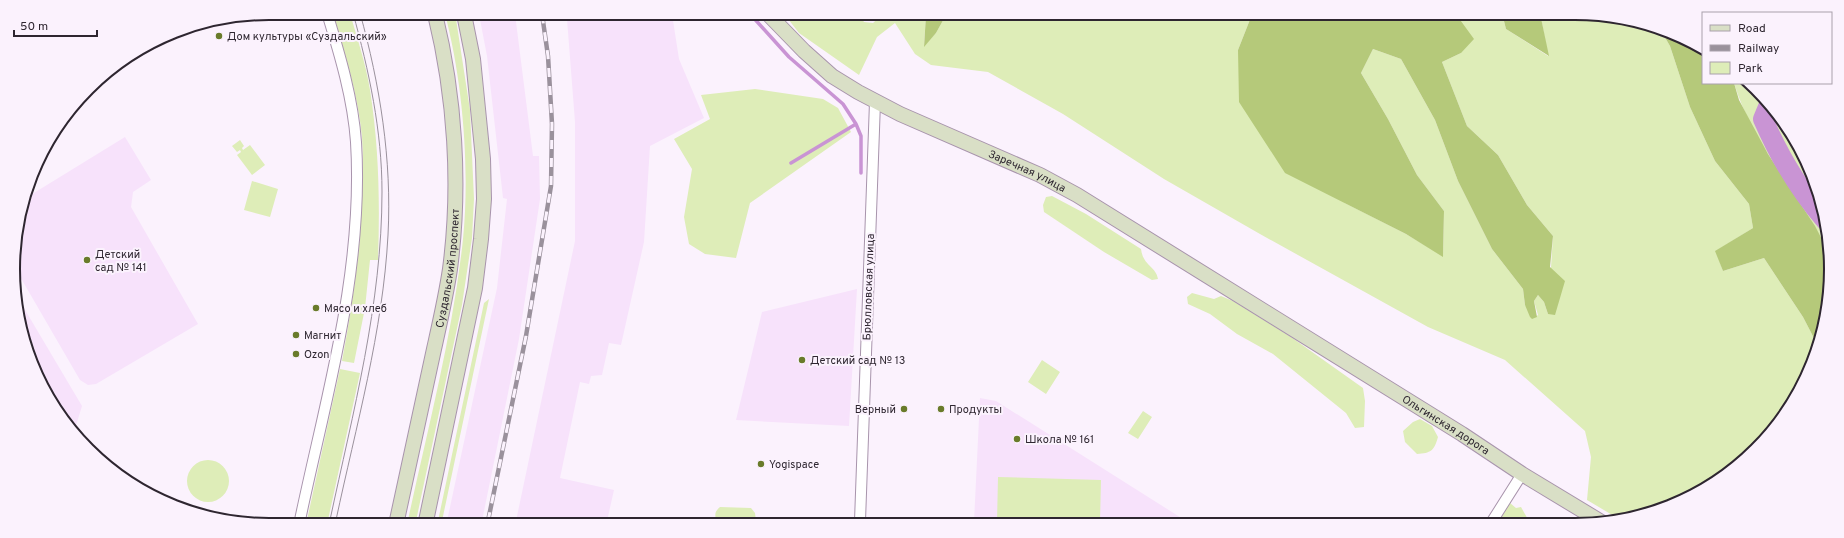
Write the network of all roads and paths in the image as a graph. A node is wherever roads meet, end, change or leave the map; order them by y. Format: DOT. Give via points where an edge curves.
graph roads {
  1 [pos="329,20"];
  2 [pos="431,20"];
  3 [pos="436,20"];
  4 [pos="465,20"];
  5 [pos="774,20"];
  6 [pos="440,36"];
  7 [pos="875,102"];
  8 [pos="1289,326"];
  9 [pos="1522,474"];
  10 [pos="1593,517"];
  11 [pos="300,518"];
  12 [pos="397,518"];
  13 [pos="426,518"];
  14 [pos="860,518"];
  15 [pos="1494,518"];
  1 -- 11 [label="street" via="353,117 356,141 356,204 348,298"];
  2 -- 6 [label="main road"];
  3 -- 6 [label="main road, Суздальский проспект"];
  4 -- 13 [label="main road" via="473,59 484,159 482,239 474,294"];
  5 -- 7 [label="main road, Заречная улица" via="832,76"];
  6 -- 12 [label="main road, Суздальский проспект" via="449,94 455,163 453,236 444,301"];
  7 -- 8 [label="main road, Заречная улица" via="1040,174"];
  7 -- 14 [label="street, Брюлловская улица"];
  8 -- 9 [label="main road, Ольгинская дорога"];
  9 -- 10 [label="main road, Ольгинская дорога"];
  9 -- 15 [label="street"];
}
